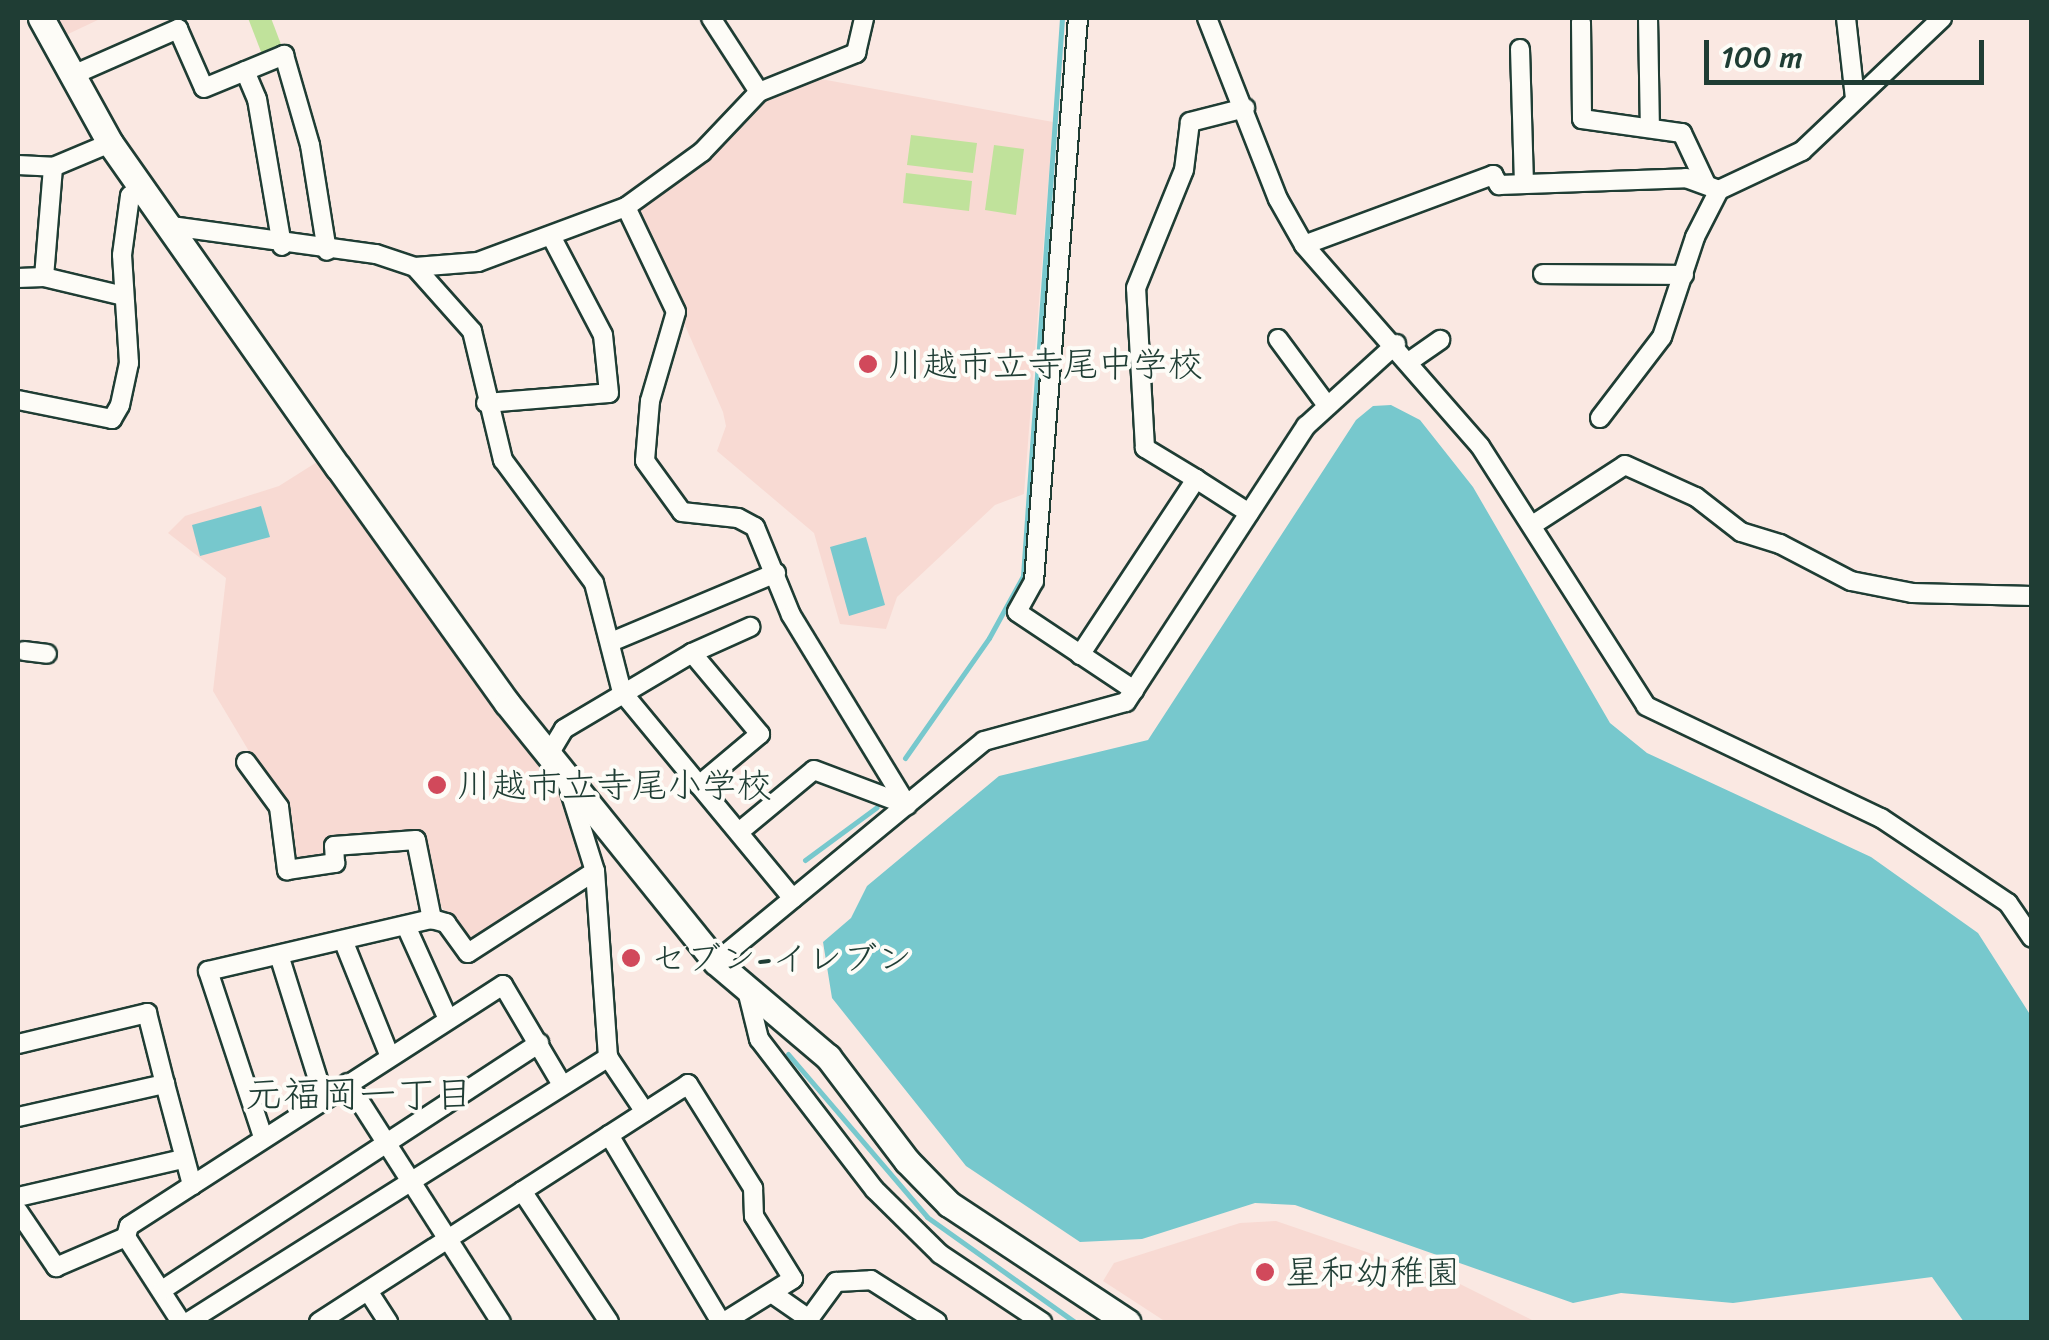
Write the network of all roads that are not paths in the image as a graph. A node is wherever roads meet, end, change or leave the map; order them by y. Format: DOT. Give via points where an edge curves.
graph roads {
  1 [pos="41,18"];
  2 [pos="711,18"];
  3 [pos="864,18"];
  4 [pos="1078,18"];
  5 [pos="1207,18"];
  6 [pos="1648,18"];
  7 [pos="1846,18"];
  8 [pos="1942,18"];
  9 [pos="1581,22"];
  10 [pos="1520,49"];
  11 [pos="245,71"];
  12 [pos="72,75"];
  13 [pos="759,92"];
  14 [pos="1855,98"];
  15 [pos="1246,108"];
  16 [pos="1650,128"];
  17 [pos="110,142"];
  18 [pos="18,165"];
  19 [pos="52,167"];
  20 [pos="1524,182"];
  21 [pos="140,186"];
  22 [pos="1712,187"];
  23 [pos="626,208"];
  24 [pos="172,226"];
  25 [pos="552,238"];
  26 [pos="1304,245"];
  27 [pos="282,246"];
  28 [pos="326,251"];
  29 [pos="414,268"];
  30 [pos="1543,274"];
  31 [pos="1684,275"];
  32 [pos="44,277"];
  33 [pos="18,278"];
  34 [pos="124,296"];
  35 [pos="1278,338"];
  36 [pos="1440,340"];
  37 [pos="1396,344"];
  38 [pos="1410,360"];
  39 [pos="18,400"];
  40 [pos="486,402"];
  41 [pos="1326,404"];
  42 [pos="1600,418"];
  43 [pos="1196,479"];
  44 [pos="1249,513"];
  45 [pos="1534,524"];
  46 [pos="776,573"];
  47 [pos="2032,596"];
  48 [pos="750,627"];
  49 [pos="611,642"];
  50 [pos="24,651"];
  51 [pos="692,653"];
  52 [pos="48,654"];
  53 [pos="1080,654"];
  54 [pos="1134,690"];
  55 [pos="622,692"];
  56 [pos="246,762"];
  57 [pos="556,763"];
  58 [pos="699,785"];
  59 [pos="906,805"];
  60 [pos="738,832"];
  61 [pos="595,871"];
  62 [pos="793,898"];
  63 [pos="432,919"];
  64 [pos="406,926"];
  65 [pos="2032,938"];
  66 [pos="343,940"];
  67 [pos="278,955"];
  68 [pos="716,962"];
  69 [pos="746,986"];
  70 [pos="448,1020"];
  71 [pos="18,1044"];
  72 [pos="539,1044"];
  73 [pos="390,1057"];
  74 [pos="608,1058"];
  75 [pos="561,1082"];
  76 [pos="165,1084"];
  77 [pos="348,1084"];
  78 [pos="324,1099"];
  79 [pos="645,1112"];
  80 [pos="18,1117"];
  81 [pos="609,1135"];
  82 [pos="263,1137"];
  83 [pos="388,1141"];
  84 [pos="182,1159"];
  85 [pos="412,1180"];
  86 [pos="192,1185"];
  87 [pos="522,1190"];
  88 [pos="18,1197"];
  89 [pos="18,1211"];
  90 [pos="126,1237"];
  91 [pos="448,1238"];
  92 [pos="162,1290"];
  93 [pos="368,1291"];
  94 [pos="774,1294"];
  95 [pos="910,1306"];
  96 [pos="180,1318"];
  97 [pos="808,1321"];
  98 [pos="319,1322"];
  99 [pos="388,1322"];
  100 [pos="501,1322"];
  101 [pos="609,1322"];
  102 [pos="722,1322"];
  103 [pos="899,1322"];
  104 [pos="938,1322"];
  105 [pos="1042,1322"];
  106 [pos="1127,1322"];
  1 -- 12 [label="street"];
  2 -- 13 [label="street"];
  3 -- 13 [label="street" via="856,53"];
  4 -- 53 [label="street" via="1034,582 1017,612"];
  5 -- 15 [label="street"];
  6 -- 16 [label="street"];
  7 -- 14 [label="street"];
  8 -- 14 [label="street"];
  9 -- 16 [label="street" via="1582,118"];
  10 -- 20 [label="street"];
  11 -- 12 [label="street" via="204,88 178,29"];
  11 -- 27 [label="street" via="257,99"];
  11 -- 28 [label="street" via="284,54 310,145"];
  12 -- 17 [label="street"];
  13 -- 23 [label="street" via="702,152"];
  14 -- 22 [label="street" via="1802,151"];
  15 -- 26 [label="street" via="1278,199"];
  15 -- 43 [label="street" via="1190,122 1184,170 1136,288 1145,448"];
  16 -- 22 [label="street" via="1682,133"];
  17 -- 19 [label="street"];
  17 -- 21 [label="street"];
  18 -- 19 [label="street"];
  19 -- 32 [label="street"];
  20 -- 22 [label="street" via="1686,178"];
  20 -- 26 [label="street" via="1499,185 1493,175"];
  21 -- 24 [label="street"];
  21 -- 34 [label="street" via="130,196"];
  22 -- 31 [label="street"];
  23 -- 25 [label="street"];
  23 -- 46 [label="street" via="676,312 650,400 645,461 682,512 755,526"];
  24 -- 27 [label="street"];
  24 -- 57 [label="street"];
  25 -- 29 [label="street" via="478,262"];
  25 -- 40 [label="street" via="602,335 610,393"];
  26 -- 37 [label="street"];
  27 -- 28 [label="street"];
  28 -- 29 [label="street" via="376,254"];
  29 -- 40 [label="street" via="472,331"];
  30 -- 31 [label="street"];
  31 -- 42 [label="street" via="1662,337"];
  32 -- 33 [label="street"];
  32 -- 34 [label="street"];
  34 -- 39 [label="street" via="128,388 112,419"];
  35 -- 41 [label="street"];
  36 -- 38 [label="street"];
  37 -- 38 [label="street"];
  37 -- 41 [label="street"];
  38 -- 45 [label="street"];
  40 -- 49 [label="street" via="511,479 594,583"];
  41 -- 44 [label="street"];
  43 -- 44 [label="street"];
  43 -- 53 [label="street"];
  44 -- 54 [label="street"];
  45 -- 47 [label="street" via="1626,464 1696,497 1741,532 1852,581 1912,592"];
  45 -- 65 [label="street" via="1646,706 1881,818 2008,903"];
  46 -- 49 [label="street"];
  46 -- 59 [label="street" via="792,616"];
  48 -- 51 [label="street"];
  49 -- 55 [label="street"];
  50 -- 52 [label="street"];
  51 -- 55 [label="street"];
  51 -- 58 [label="street" via="760,734"];
  53 -- 54 [label="street"];
  54 -- 59 [label="street" via="1126,702 984,741"];
  55 -- 57 [label="street" via="564,729"];
  55 -- 58 [label="street"];
  56 -- 63 [label="street" via="279,807 287,870 336,862 334,846 416,840"];
  57 -- 61 [label="street"];
  57 -- 68 [label="street"];
  58 -- 60 [label="street"];
  59 -- 60 [label="street" via="814,770"];
  59 -- 62 [label="street"];
  60 -- 62 [label="street"];
  61 -- 63 [label="street" via="468,953 446,923"];
  61 -- 74 [label="street"];
  62 -- 68 [label="street"];
  63 -- 64 [label="street"];
  64 -- 66 [label="street"];
  64 -- 70 [label="street"];
  66 -- 67 [label="street"];
  66 -- 73 [label="street"];
  67 -- 78 [label="street"];
  67 -- 82 [label="street" via="208,971"];
  68 -- 69 [label="street"];
  69 -- 105 [label="street" via="759,1039 875,1190 940,1254"];
  69 -- 106 [label="street" via="828,1056 907,1161 949,1204"];
  70 -- 72 [label="street" via="502,984"];
  70 -- 73 [label="street"];
  71 -- 76 [label="street" via="147,1012"];
  72 -- 75 [label="street"];
  72 -- 83 [label="street"];
  73 -- 77 [label="street"];
  74 -- 75 [label="street"];
  74 -- 79 [label="street"];
  75 -- 85 [label="street"];
  76 -- 80 [label="street"];
  76 -- 84 [label="street"];
  77 -- 78 [label="street"];
  77 -- 83 [label="street"];
  78 -- 82 [label="street"];
  79 -- 81 [label="street"];
  79 -- 94 [label="street" via="688,1084 753,1188 754,1216 792,1279"];
  81 -- 87 [label="street"];
  81 -- 102 [label="street"];
  82 -- 86 [label="street"];
  83 -- 85 [label="street"];
  83 -- 92 [label="street"];
  84 -- 86 [label="street"];
  84 -- 88 [label="street"];
  85 -- 91 [label="street"];
  85 -- 96 [label="street"];
  86 -- 90 [label="street" via="129,1226"];
  87 -- 91 [label="street"];
  87 -- 101 [label="street"];
  89 -- 90 [label="street" via="56,1268"];
  90 -- 92 [label="street"];
  91 -- 93 [label="street"];
  91 -- 100 [label="street"];
  92 -- 96 [label="street"];
  93 -- 98 [label="street"];
  93 -- 99 [label="street"];
  94 -- 97 [label="street"];
  94 -- 102 [label="street"];
  95 -- 97 [label="street" via="872,1280 836,1282"];
  95 -- 103 [label="street"];
  95 -- 104 [label="street"];
}
